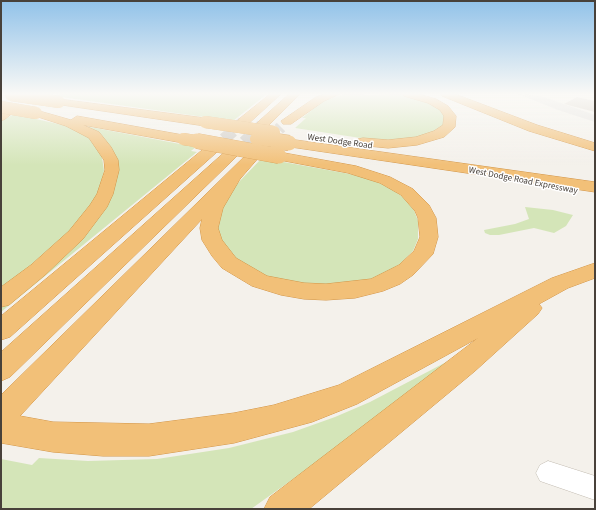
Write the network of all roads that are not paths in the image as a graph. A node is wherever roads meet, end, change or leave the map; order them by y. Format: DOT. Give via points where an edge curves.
graph roads {
  1 [pos="52,118"];
  2 [pos="63,118"];
  3 [pos="153,118"];
  4 [pos="248,118"];
  5 [pos="270,118"];
  6 [pos="290,118"];
  7 [pos="293,118"];
  8 [pos="450,118"];
  9 [pos="508,118"];
  10 [pos="243,122"];
  11 [pos="262,125"];
  12 [pos="321,140"];
  13 [pos="273,147"];
  14 [pos="595,147"];
  15 [pos="510,165"];
  16 [pos="451,166"];
  17 [pos="595,176"];
  18 [pos="233,177"];
  19 [pos="595,180"];
  20 [pos="595,187"];
  21 [pos="595,195"];
  22 [pos="595,270"];
  23 [pos="560,283"];
  24 [pos="1,299"];
  25 [pos="1,330"];
  26 [pos="1,369"];
  27 [pos="3,420"];
  28 [pos="548,473"];
  29 [pos="595,488"];
  30 [pos="282,509"];
  1 -- 24 [label="highway" via="70,123 94,136 106,150 112,170 98,207 76,235"];
  2 -- 13 [label="highway, bridge" via="183,139"];
  3 -- 13 [label="highway, West Dodge Road, bridge" via="200,126"];
  4 -- 10 [label="highway"];
  5 -- 11 [label="highway"];
  6 -- 7 [label="highway" via="284,124"];
  8 -- 12 [label="highway" via="449,126 439,134 404,143"];
  9 -- 14 [label="highway"];
  12 -- 13 [label="highway, West Dodge Road"];
  12 -- 15 [label="highway, West Dodge Road"];
  13 -- 16 [label="highway, West Dodge Road"];
  13 -- 18 [label="highway"];
  13 -- 18 [label="highway" via="351,168 385,180 407,192 423,209 427,218 429,237 423,254 392,279 355,290 304,291 281,288 260,281 229,263 212,240 209,228 214,208"];
  15 -- 17 [label="highway, West Dodge Road Expressway"];
  15 -- 19 [label="highway"];
  16 -- 20 [label="highway"];
  16 -- 21 [label="highway, West Dodge Road Expressway"];
  18 -- 27 [label="highway"];
  22 -- 23 [label="highway"];
  23 -- 27 [label="highway" via="373,382 312,408 274,419 234,428 149,440 53,436"];
  23 -- 30 [label="highway" via="466,363"];
  25 -- 26 [label="highway" via="229,145"];
  28 -- 29 [label="lane"];
}
